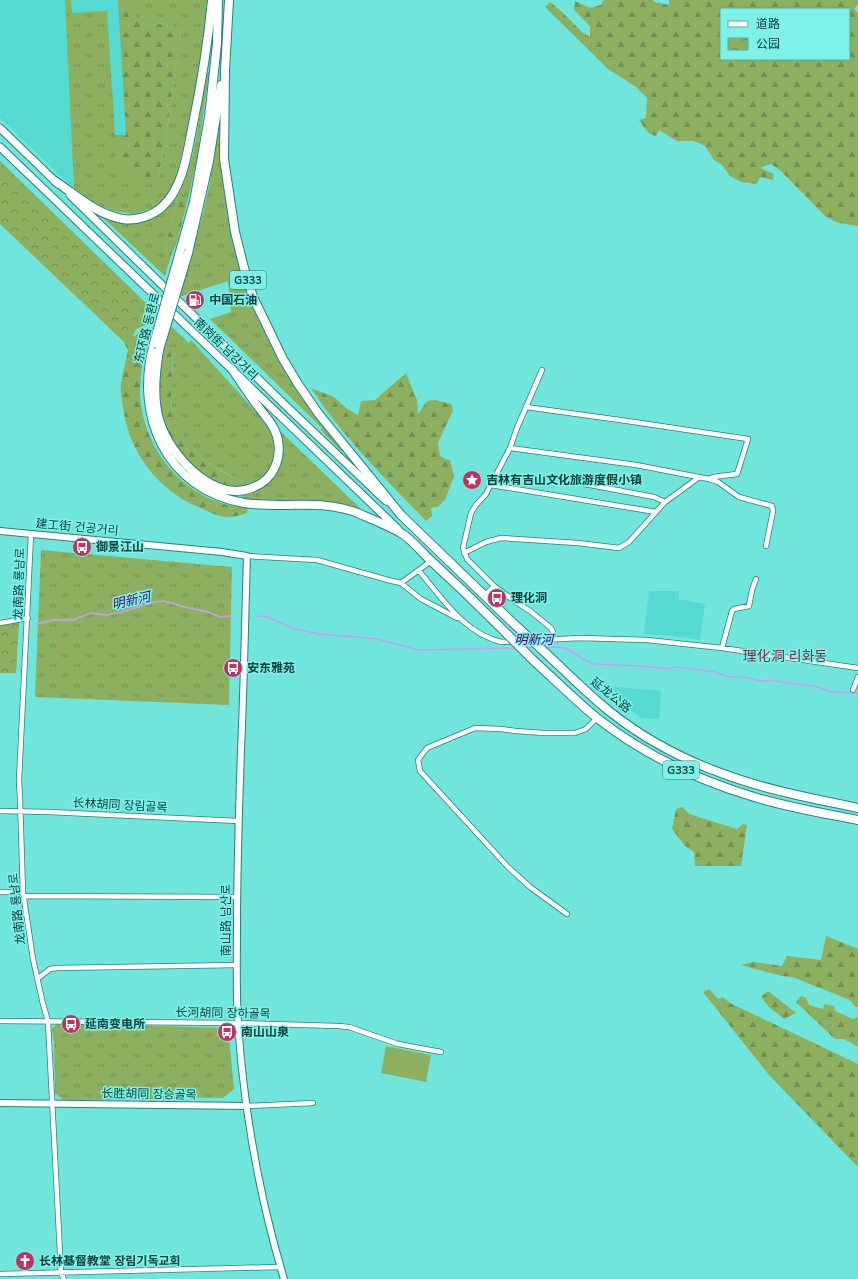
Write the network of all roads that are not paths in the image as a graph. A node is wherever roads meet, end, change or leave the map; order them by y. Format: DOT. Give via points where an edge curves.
graph roads {
  1 [pos="212,0"];
  2 [pos="218,0"];
  3 [pos="229,0"];
  4 [pos="225,71"];
  5 [pos="0,128"];
  6 [pos="0,147"];
  7 [pos="55,181"];
  8 [pos="232,369"];
  9 [pos="542,370"];
  10 [pos="526,408"];
  11 [pos="510,448"];
  12 [pos="698,478"];
  13 [pos="709,480"];
  14 [pos="586,484"];
  15 [pos="491,485"];
  16 [pos="665,502"];
  17 [pos="656,512"];
  18 [pos="401,515"];
  19 [pos="0,531"];
  20 [pos="31,534"];
  21 [pos="402,534"];
  22 [pos="766,546"];
  23 [pos="464,554"];
  24 [pos="247,556"];
  25 [pos="431,561"];
  26 [pos="419,571"];
  27 [pos="756,579"];
  28 [pos="401,583"];
  29 [pos="494,586"];
  30 [pos="484,595"];
  31 [pos="28,618"];
  32 [pos="460,619"];
  33 [pos="0,623"];
  34 [pos="552,638"];
  35 [pos="722,648"];
  36 [pos="858,668"];
  37 [pos="858,677"];
  38 [pos="853,690"];
  39 [pos="597,718"];
  40 [pos="858,808"];
  41 [pos="0,811"];
  42 [pos="20,812"];
  43 [pos="858,820"];
  44 [pos="238,821"];
  45 [pos="0,892"];
  46 [pos="23,894"];
  47 [pos="237,897"];
  48 [pos="567,914"];
  49 [pos="237,965"];
  50 [pos="37,979"];
  51 [pos="0,1020"];
  52 [pos="48,1021"];
  53 [pos="238,1023"];
  54 [pos="441,1052"];
  55 [pos="0,1103"];
  56 [pos="313,1103"];
  57 [pos="52,1104"];
  58 [pos="247,1106"];
  59 [pos="280,1267"];
  60 [pos="62,1273"];
  61 [pos="0,1274"];
  62 [pos="64,1279"];
  63 [pos="284,1279"];
  1 -- 7 [label="highway" via="200,95 179,180 163,207 139,218 114,217 90,206"];
  2 -- 21 [label="highway, 东环路 동환로 / G333, bridge" via="217,44 209,117 194,202 151,352 148,383 151,419 161,444 174,464 192,480 215,494 244,503 308,504 346,510"];
  3 -- 4 [label="highway, G333"];
  4 -- 8 [label="highway, bridge" via="188,253 160,350 156,377 156,410 161,427 179,458 203,479 220,488 241,491 258,486 268,478 277,463 279,447 275,431"];
  4 -- 18 [label="highway, G333" via="224,159 235,232 253,297 298,384 318,413"];
  5 -- 7 [label="main road, 南岗街 남강거리"];
  6 -- 8 [label="main road, 南岗街 남강거리"];
  7 -- 18 [label="main road, 南岗街 남강거리"];
  8 -- 21 [label="main road, 南岗街 남강거리"];
  9 -- 10 [label="street"];
  10 -- 11 [label="street"];
  10 -- 13 [label="street" via="627,420 748,439 736,474 713,477"];
  11 -- 12 [label="street" via="636,465"];
  11 -- 15 [label="street"];
  12 -- 13 [label="street"];
  12 -- 16 [label="street"];
  13 -- 22 [label="street" via="718,482 739,497 772,506"];
  14 -- 16 [label="street"];
  15 -- 17 [label="street"];
  15 -- 23 [label="street" via="472,513 463,548"];
  16 -- 17 [label="street"];
  17 -- 23 [label="street" via="629,542 619,548 502,538 486,542"];
  18 -- 30 [label="highway, 延龙公路 / G333"];
  19 -- 20 [label="street, 建工街 건공거리"];
  20 -- 24 [label="street, 建工街 건공거리"];
  20 -- 31 [label="street, 龙南路 룡남로"];
  21 -- 25 [label="highway, 延龙公路 / G333"];
  23 -- 29 [label="street"];
  24 -- 28 [label="street" via="317,560"];
  24 -- 44 [label="street, 南山路 남산로"];
  25 -- 26 [label="street"];
  25 -- 39 [label="highway, 延龙公路 / G333, bridge"];
  26 -- 28 [label="street"];
  26 -- 32 [label="street"];
  27 -- 35 [label="street" via="751,604 734,609 730,614"];
  28 -- 32 [label="street" via="421,600"];
  29 -- 30 [label="street"];
  29 -- 34 [label="street" via="544,622 553,632"];
  30 -- 40 [label="highway, 延龙公路 / G333, bridge" via="589,694 643,734 686,758 732,777"];
  31 -- 33 [label="street"];
  31 -- 42 [label="street, 龙南路 룡남로" via="19,780"];
  32 -- 34 [label="street" via="470,628 502,642"];
  34 -- 35 [label="street" via="647,640"];
  35 -- 36 [label="street"];
  37 -- 38 [label="street"];
  39 -- 43 [label="highway, 延龙公路 / G333" via="653,755 706,780 751,796"];
  39 -- 48 [label="street" via="586,729 575,733 475,728 428,748 418,760 420,771 508,867"];
  41 -- 42 [label="street, 长林胡同 장림골목"];
  42 -- 44 [label="street, 长林胡同 장림골목"];
  42 -- 46 [label="street, 龙南路 룡남로"];
  44 -- 47 [label="street, 南山路 남산로"];
  45 -- 46 [label="street"];
  46 -- 47 [label="street"];
  46 -- 50 [label="street, 龙南路 룡남로"];
  47 -- 49 [label="street, 南山路 남산로"];
  49 -- 50 [label="street" via="57,968"];
  49 -- 53 [label="street, 南山路 남산로"];
  50 -- 52 [label="street, 龙南路 룡남로"];
  51 -- 52 [label="street, 长河胡同 장하골목"];
  52 -- 53 [label="street, 长河胡同 장하골목"];
  52 -- 57 [label="street, 龙南路 룡남로"];
  53 -- 54 [label="street, 长河胡同 장하골목" via="350,1027 398,1044"];
  53 -- 58 [label="street, 南山路 남산로"];
  55 -- 57 [label="street, 长胜胡同 장승골목"];
  56 -- 58 [label="street"];
  57 -- 58 [label="street, 长胜胡同 장승골목"];
  57 -- 60 [label="street, 龙南路 룡남로"];
  58 -- 59 [label="street, 南山路 남산로" via="258,1178"];
  59 -- 60 [label="street"];
  59 -- 63 [label="street, 南山路 남산로"];
  60 -- 61 [label="street"];
  60 -- 62 [label="street, 龙南路 룡남로"];
}
